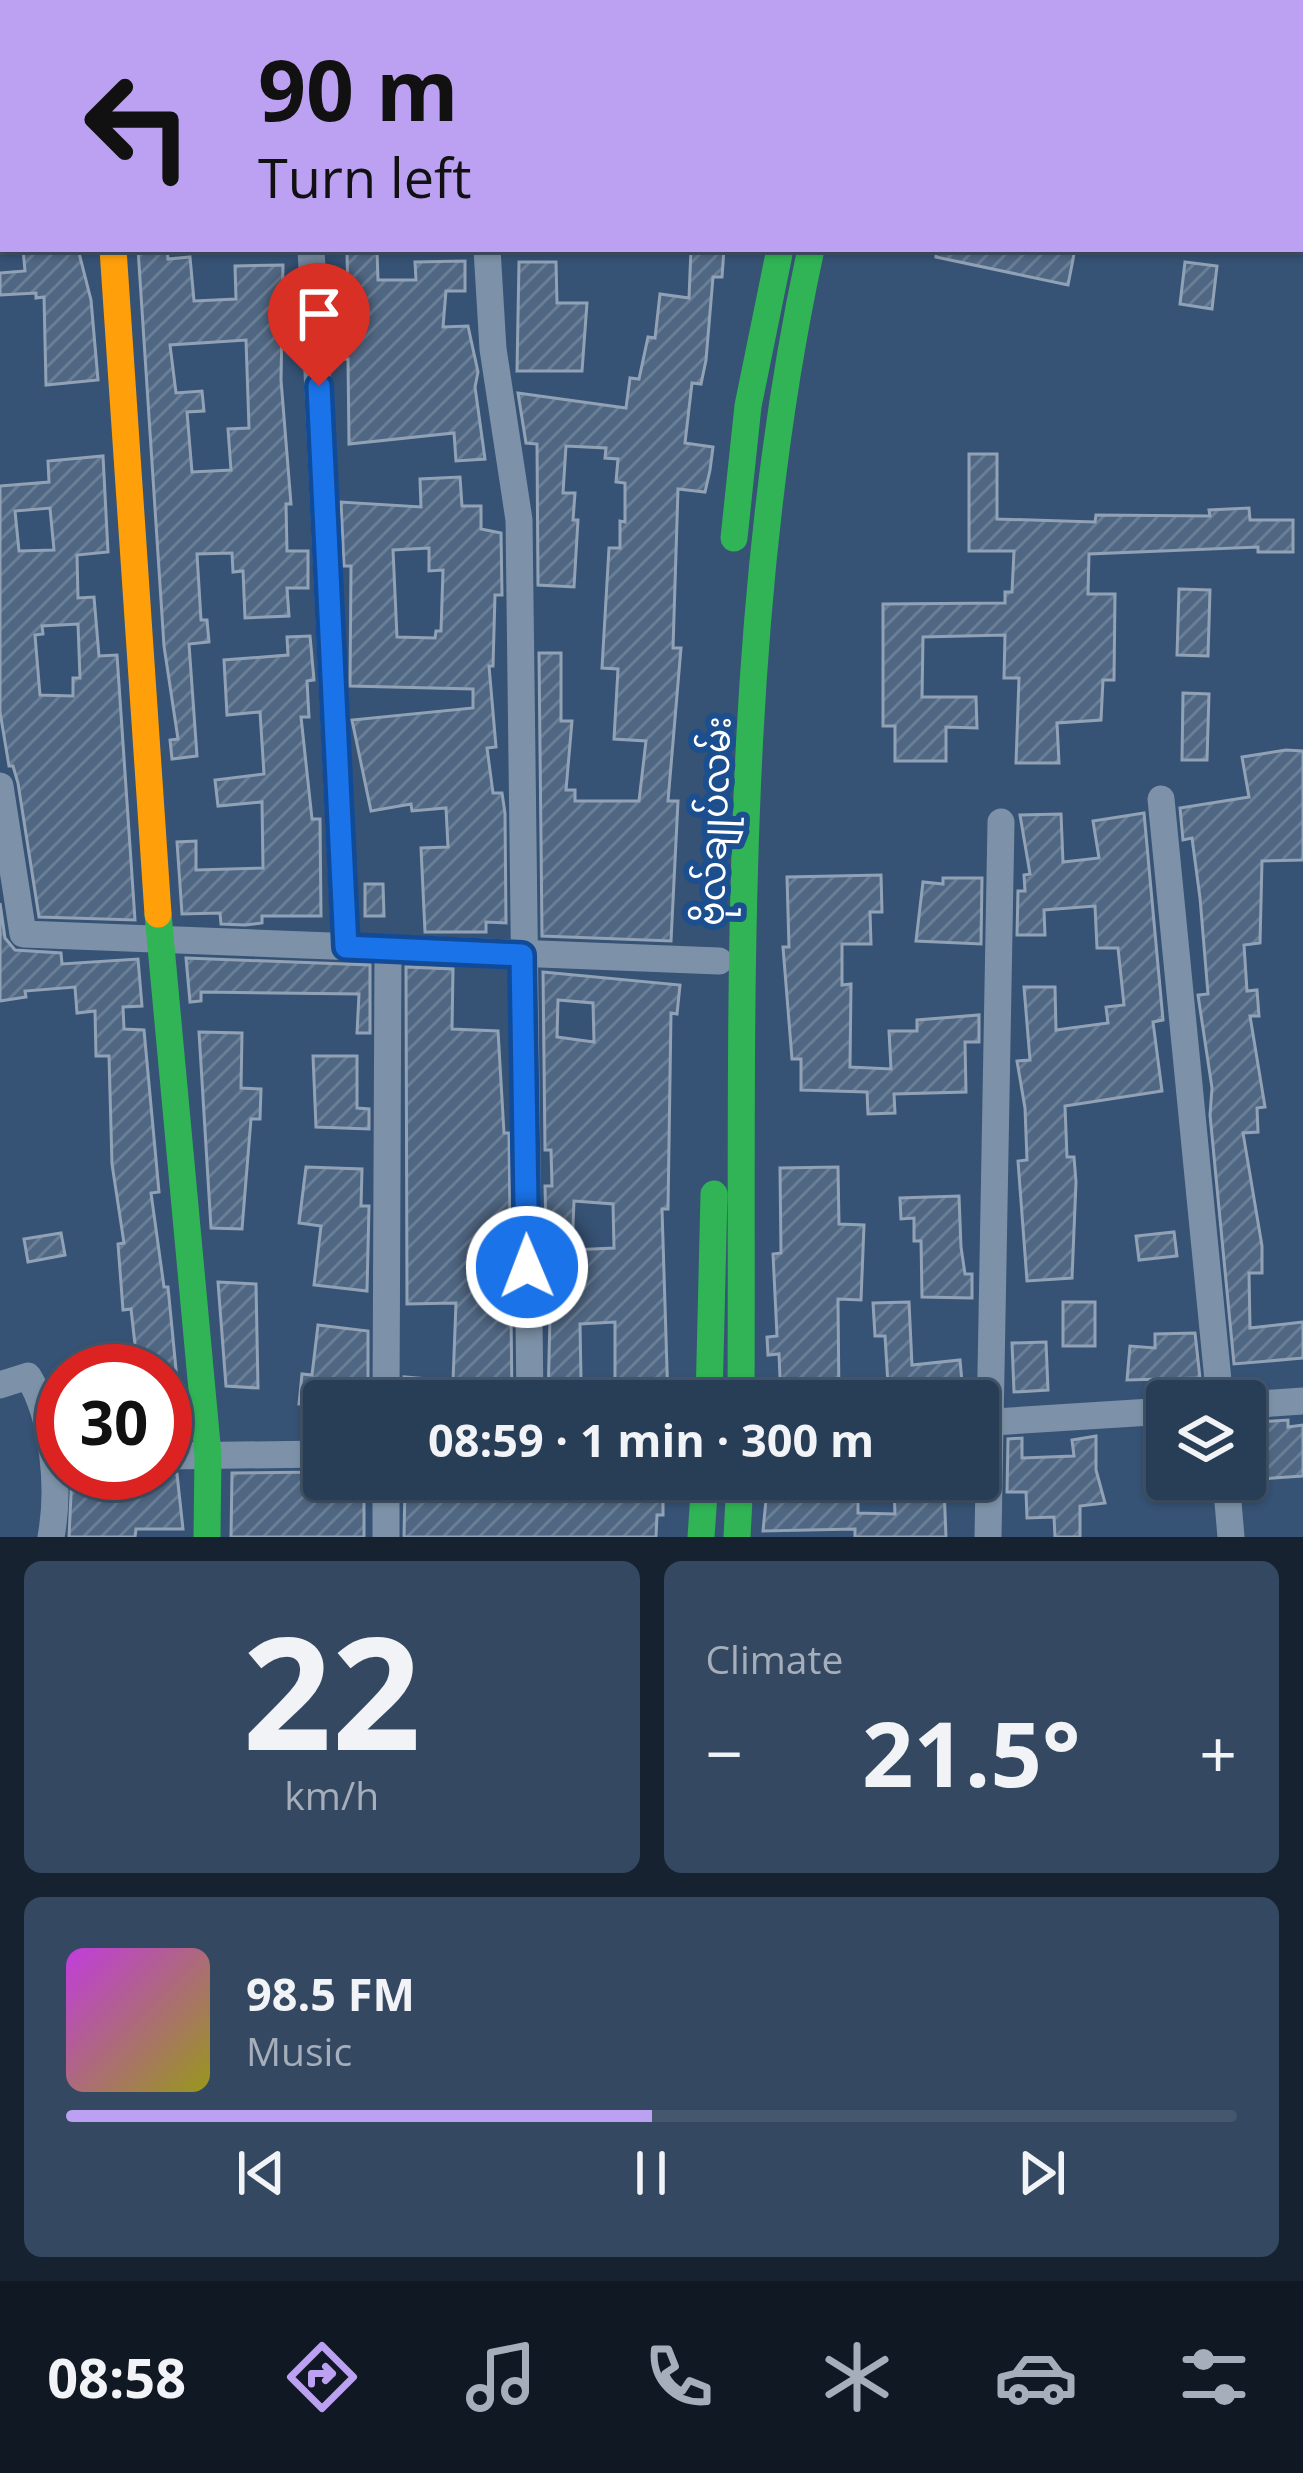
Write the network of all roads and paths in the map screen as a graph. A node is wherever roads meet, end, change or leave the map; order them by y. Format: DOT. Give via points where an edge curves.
graph roads {
  1 [pos="112,252"];
  2 [pos="311,252"];
  3 [pos="488,252"];
  4 [pos="779,252"];
  5 [pos="810,252"];
  6 [pos="732,556"];
  7 [pos="730,603"];
  8 [pos="0,786"];
  9 [pos="1161,799"];
  10 [pos="1001,822"];
  11 [pos="12,934"];
  12 [pos="160,940"];
  13 [pos="346,947"];
  14 [pos="388,949"];
  15 [pos="522,955"];
  16 [pos="719,961"];
  17 [pos="386,1380"];
  18 [pos="530,1380"];
  19 [pos="709,1380"];
  20 [pos="742,1380"];
  21 [pos="985,1380"];
  22 [pos="1218,1380"];
  23 [pos="0,1385"];
  24 [pos="36,1398"];
  25 [pos="1303,1401"];
  26 [pos="1266,1404"];
  27 [pos="1146,1413"];
  28 [pos="999,1421"];
  29 [pos="303,1454"];
  30 [pos="192,1455"];
  31 [pos="208,1455"];
  32 [pos="54,1500"];
  33 [pos="386,1500"];
  34 [pos="704,1500"];
  35 [pos="739,1500"];
  36 [pos="987,1500"];
  37 [pos="1228,1500"];
  38 [pos="51,1537"];
  39 [pos="207,1537"];
  40 [pos="386,1537"];
  41 [pos="701,1537"];
  42 [pos="737,1537"];
  43 [pos="988,1537"];
  44 [pos="1231,1537"];
  1 -- 12 [label="main road"];
  2 -- 13 [label="street"];
  3 -- 15 [label="street" via="493,349 519,520"];
  4 -- 6 [label="main road" via="748,406"];
  5 -- 20 [label="main road, ဗိုလ်ချုပ်လမ်း" via="760,548 742,1033"];
  7 -- 16 [label="main road, ဗိုလ်ချုပ်လမ်း"];
  8 -- 11 [label="street"];
  9 -- 22 [label="street"];
  10 -- 21 [label="street"];
  11 -- 12 [label="street"];
  12 -- 13 [label="street"];
  12 -- 31 [label="main road"];
  13 -- 14 [label="street"];
  14 -- 15 [label="street"];
  14 -- 17 [label="street"];
  15 -- 16 [label="street"];
  15 -- 18 [label="street"];
  16 -- 19 [label="main road, ဗိုလ်ချုပ်လမ်း"];
  23 -- 24 [label="street" via="28,1376"];
  25 -- 26 [label="street"];
  27 -- 28 [label="street"];
  29 -- 31 [label="street"];
  30 -- 31 [label="street"];
  31 -- 39 [label="main road"];
  32 -- 38 [label="street"];
  33 -- 40 [label="street"];
  34 -- 41 [label="main road"];
  35 -- 42 [label="main road"];
  36 -- 43 [label="street"];
  37 -- 44 [label="street"];
}
